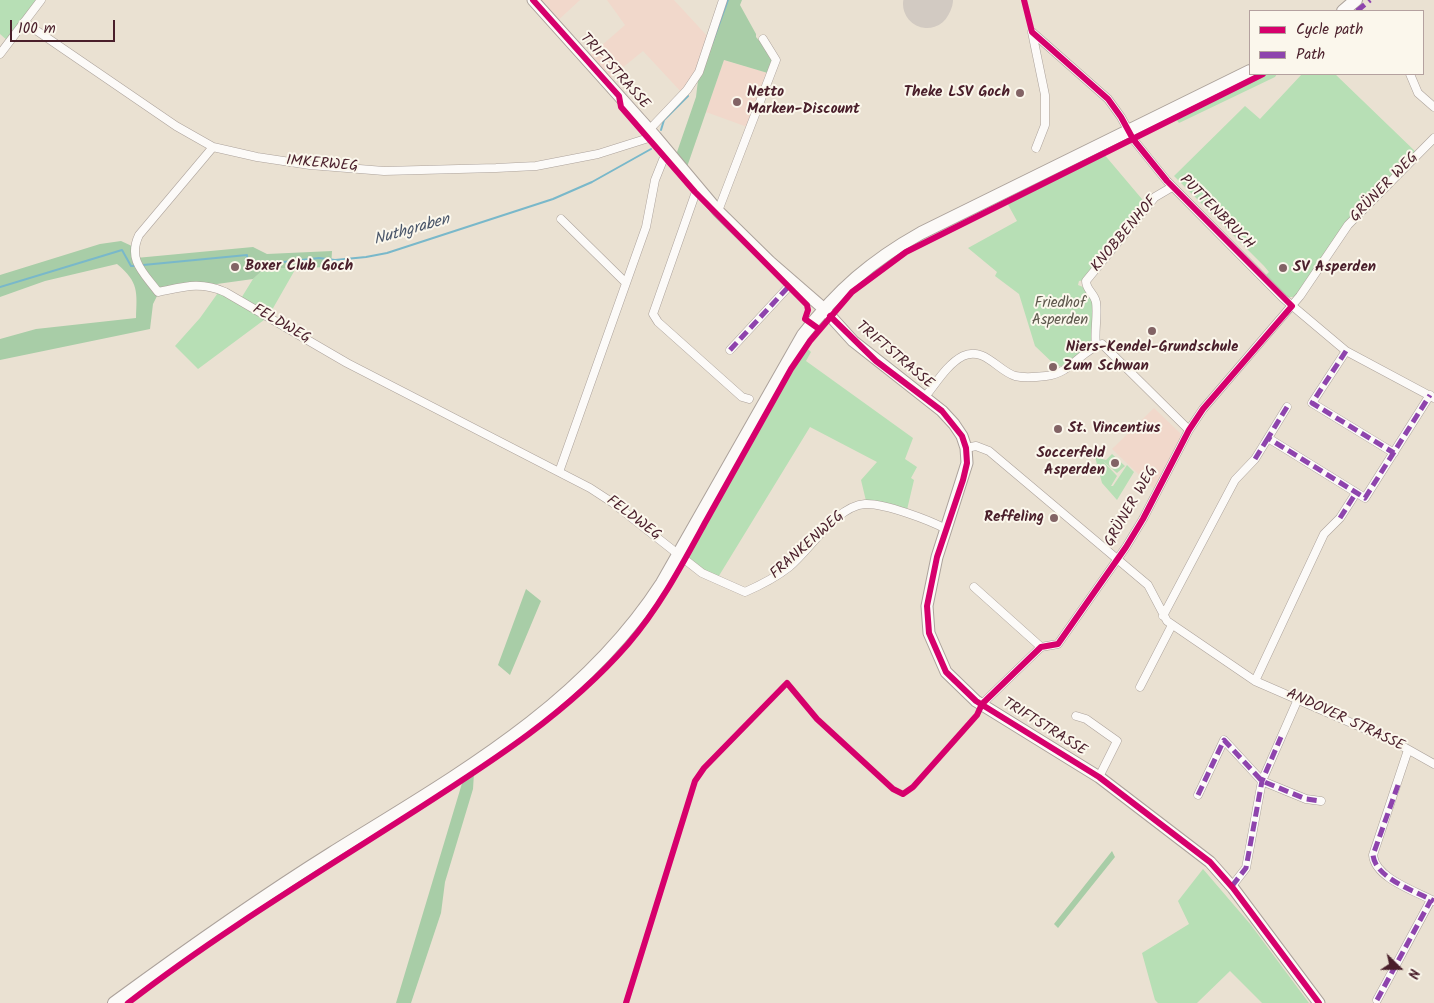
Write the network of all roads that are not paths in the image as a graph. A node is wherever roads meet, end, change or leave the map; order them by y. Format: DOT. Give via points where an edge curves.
graph roads {
  1 [pos="41,0"];
  2 [pos="533,0"];
  3 [pos="723,0"];
  4 [pos="1356,0"];
  5 [pos="1343,10"];
  6 [pos="24,22"];
  7 [pos="762,40"];
  8 [pos="0,54"];
  9 [pos="1249,71"];
  10 [pos="1410,75"];
  11 [pos="1434,107"];
  12 [pos="1128,131"];
  13 [pos="652,133"];
  14 [pos="1434,138"];
  15 [pos="213,147"];
  16 [pos="1036,148"];
  17 [pos="671,154"];
  18 [pos="698,186"];
  19 [pos="1172,187"];
  20 [pos="718,211"];
  21 [pos="561,219"];
  22 [pos="625,282"];
  23 [pos="793,282"];
  24 [pos="1292,306"];
  25 [pos="823,308"];
  26 [pos="1096,346"];
  27 [pos="730,350"];
  28 [pos="1346,351"];
  29 [pos="1432,397"];
  30 [pos="924,398"];
  31 [pos="749,399"];
  32 [pos="1287,407"];
  33 [pos="1189,430"];
  34 [pos="1268,438"];
  35 [pos="966,448"];
  36 [pos="1394,452"];
  37 [pos="559,472"];
  38 [pos="1356,492"];
  39 [pos="946,529"];
  40 [pos="678,554"];
  41 [pos="1116,559"];
  42 [pos="974,587"];
  43 [pos="1163,616"];
  44 [pos="1172,625"];
  45 [pos="1041,646"];
  46 [pos="1255,681"];
  47 [pos="1140,687"];
  48 [pos="1298,699"];
  49 [pos="982,704"];
  50 [pos="1076,716"];
  51 [pos="1408,750"];
  52 [pos="1434,764"];
  53 [pos="1099,777"];
  54 [pos="1262,782"];
  55 [pos="1198,795"];
  56 [pos="1321,801"];
  57 [pos="1232,886"];
  58 [pos="1432,900"];
  59 [pos="1377,1000"];
  60 [pos="114,1003"];
  61 [pos="1319,1003"];
  1 -- 6 [label="street"];
  2 -- 13 [label="street, TRIFTSTRASSE"];
  3 -- 13 [label="street" via="699,72"];
  4 -- 5 [label="main road"];
  6 -- 8 [label="street"];
  6 -- 15 [label="street, IMKERWEG" via="176,126"];
  7 -- 20 [label="street" via="776,60"];
  9 -- 12 [label="main road"];
  10 -- 11 [label="street" via="1418,93"];
  12 -- 16 [label="street, PUTTENBRUCH" via="1108,99 1032,32 1045,95 1045,125"];
  12 -- 19 [label="street, PUTTENBRUCH"];
  12 -- 25 [label="main road" via="899,245 859,273"];
  13 -- 15 [label="street, IMKERWEG" via="598,154 536,166 496,168 384,171 258,158"];
  13 -- 17 [label="street, TRIFTSTRASSE"];
  14 -- 24 [label="street, GRÜNER WEG" via="1348,225"];
  15 -- 37 [label="street, FELDWEG" via="139,235 134,247 136,260 158,292 190,285 210,285 347,363"];
  17 -- 18 [label="street, TRIFTSTRASSE"];
  17 -- 22 [label="street" via="663,160 655,180 646,227"];
  18 -- 20 [label="street, TRIFTSTRASSE"];
  18 -- 31 [label="street" via="653,314 742,397"];
  19 -- 24 [label="street, PUTTENBRUCH"];
  19 -- 26 [label="street, KNOBBENHOF" via="1155,197 1086,281 1096,303"];
  20 -- 23 [label="street, TRIFTSTRASSE"];
  21 -- 22 [label="street"];
  22 -- 37 [label="street"];
  23 -- 25 [label="street, TRIFTSTRASSE"];
  23 -- 27 [label="street"];
  24 -- 28 [label="street, PUTTENBRUCH"];
  24 -- 33 [label="street, GRÜNER WEG" via="1223,384"];
  25 -- 30 [label="street, TRIFTSTRASSE" via="853,341"];
  25 -- 40 [label="main road" via="783,367"];
  26 -- 30 [label="street" via="1063,372 1045,376 1016,376 982,356 963,356"];
  26 -- 33 [label="street" via="1102,344 1107,347"];
  28 -- 29 [label="street, PUTTENBRUCH"];
  28 -- 36 [label="street" via="1312,403"];
  29 -- 36 [label="street"];
  30 -- 35 [label="street, TRIFTSTRASSE" via="954,424"];
  32 -- 34 [label="street"];
  33 -- 41 [label="street, GRÜNER WEG" via="1143,519"];
  34 -- 38 [label="street"];
  34 -- 43 [label="street" via="1255,459 1235,480"];
  35 -- 39 [label="street, TRIFTSTRASSE" via="967,463"];
  35 -- 41 [label="street, ANDOVER STRASSE" via="976,446 989,451"];
  36 -- 38 [label="street" via="1365,498"];
  37 -- 40 [label="street, FELDWEG" via="613,503"];
  38 -- 46 [label="street" via="1340,518 1324,534"];
  39 -- 40 [label="street, FRANKENWEG" via="884,507 865,504 842,513 790,566 745,592 702,573"];
  39 -- 49 [label="street, TRIFTSTRASSE" via="928,594 929,633 946,672"];
  40 -- 60 [label="main road" via="650,600 619,641 576,685 535,720 462,772 250,907"];
  41 -- 43 [label="street, ANDOVER STRASSE" via="1148,585"];
  41 -- 45 [label="street, GRÜNER WEG" via="1058,644"];
  42 -- 45 [label="street"];
  43 -- 44 [label="street, ANDOVER STRASSE"];
  44 -- 46 [label="street, ANDOVER STRASSE"];
  44 -- 47 [label="street"];
  45 -- 49 [label="street, GRÜNER WEG"];
  46 -- 48 [label="street, ANDOVER STRASSE"];
  48 -- 51 [label="street, ANDOVER STRASSE"];
  48 -- 54 [label="street"];
  49 -- 53 [label="street, TRIFTSTRASSE"];
  50 -- 53 [label="street, TRIFTSTRASSE" via="1086,719 1117,741"];
  51 -- 52 [label="street, ANDOVER STRASSE"];
  51 -- 58 [label="street" via="1373,859 1381,874"];
  53 -- 57 [label="street, TRIFTSTRASSE" via="1194,848"];
  54 -- 55 [label="street" via="1224,740"];
  54 -- 56 [label="street" via="1306,800"];
  54 -- 57 [label="street" via="1246,868"];
  57 -- 61 [label="street, TRIFTSTRASSE"];
  58 -- 59 [label="street"];
}
